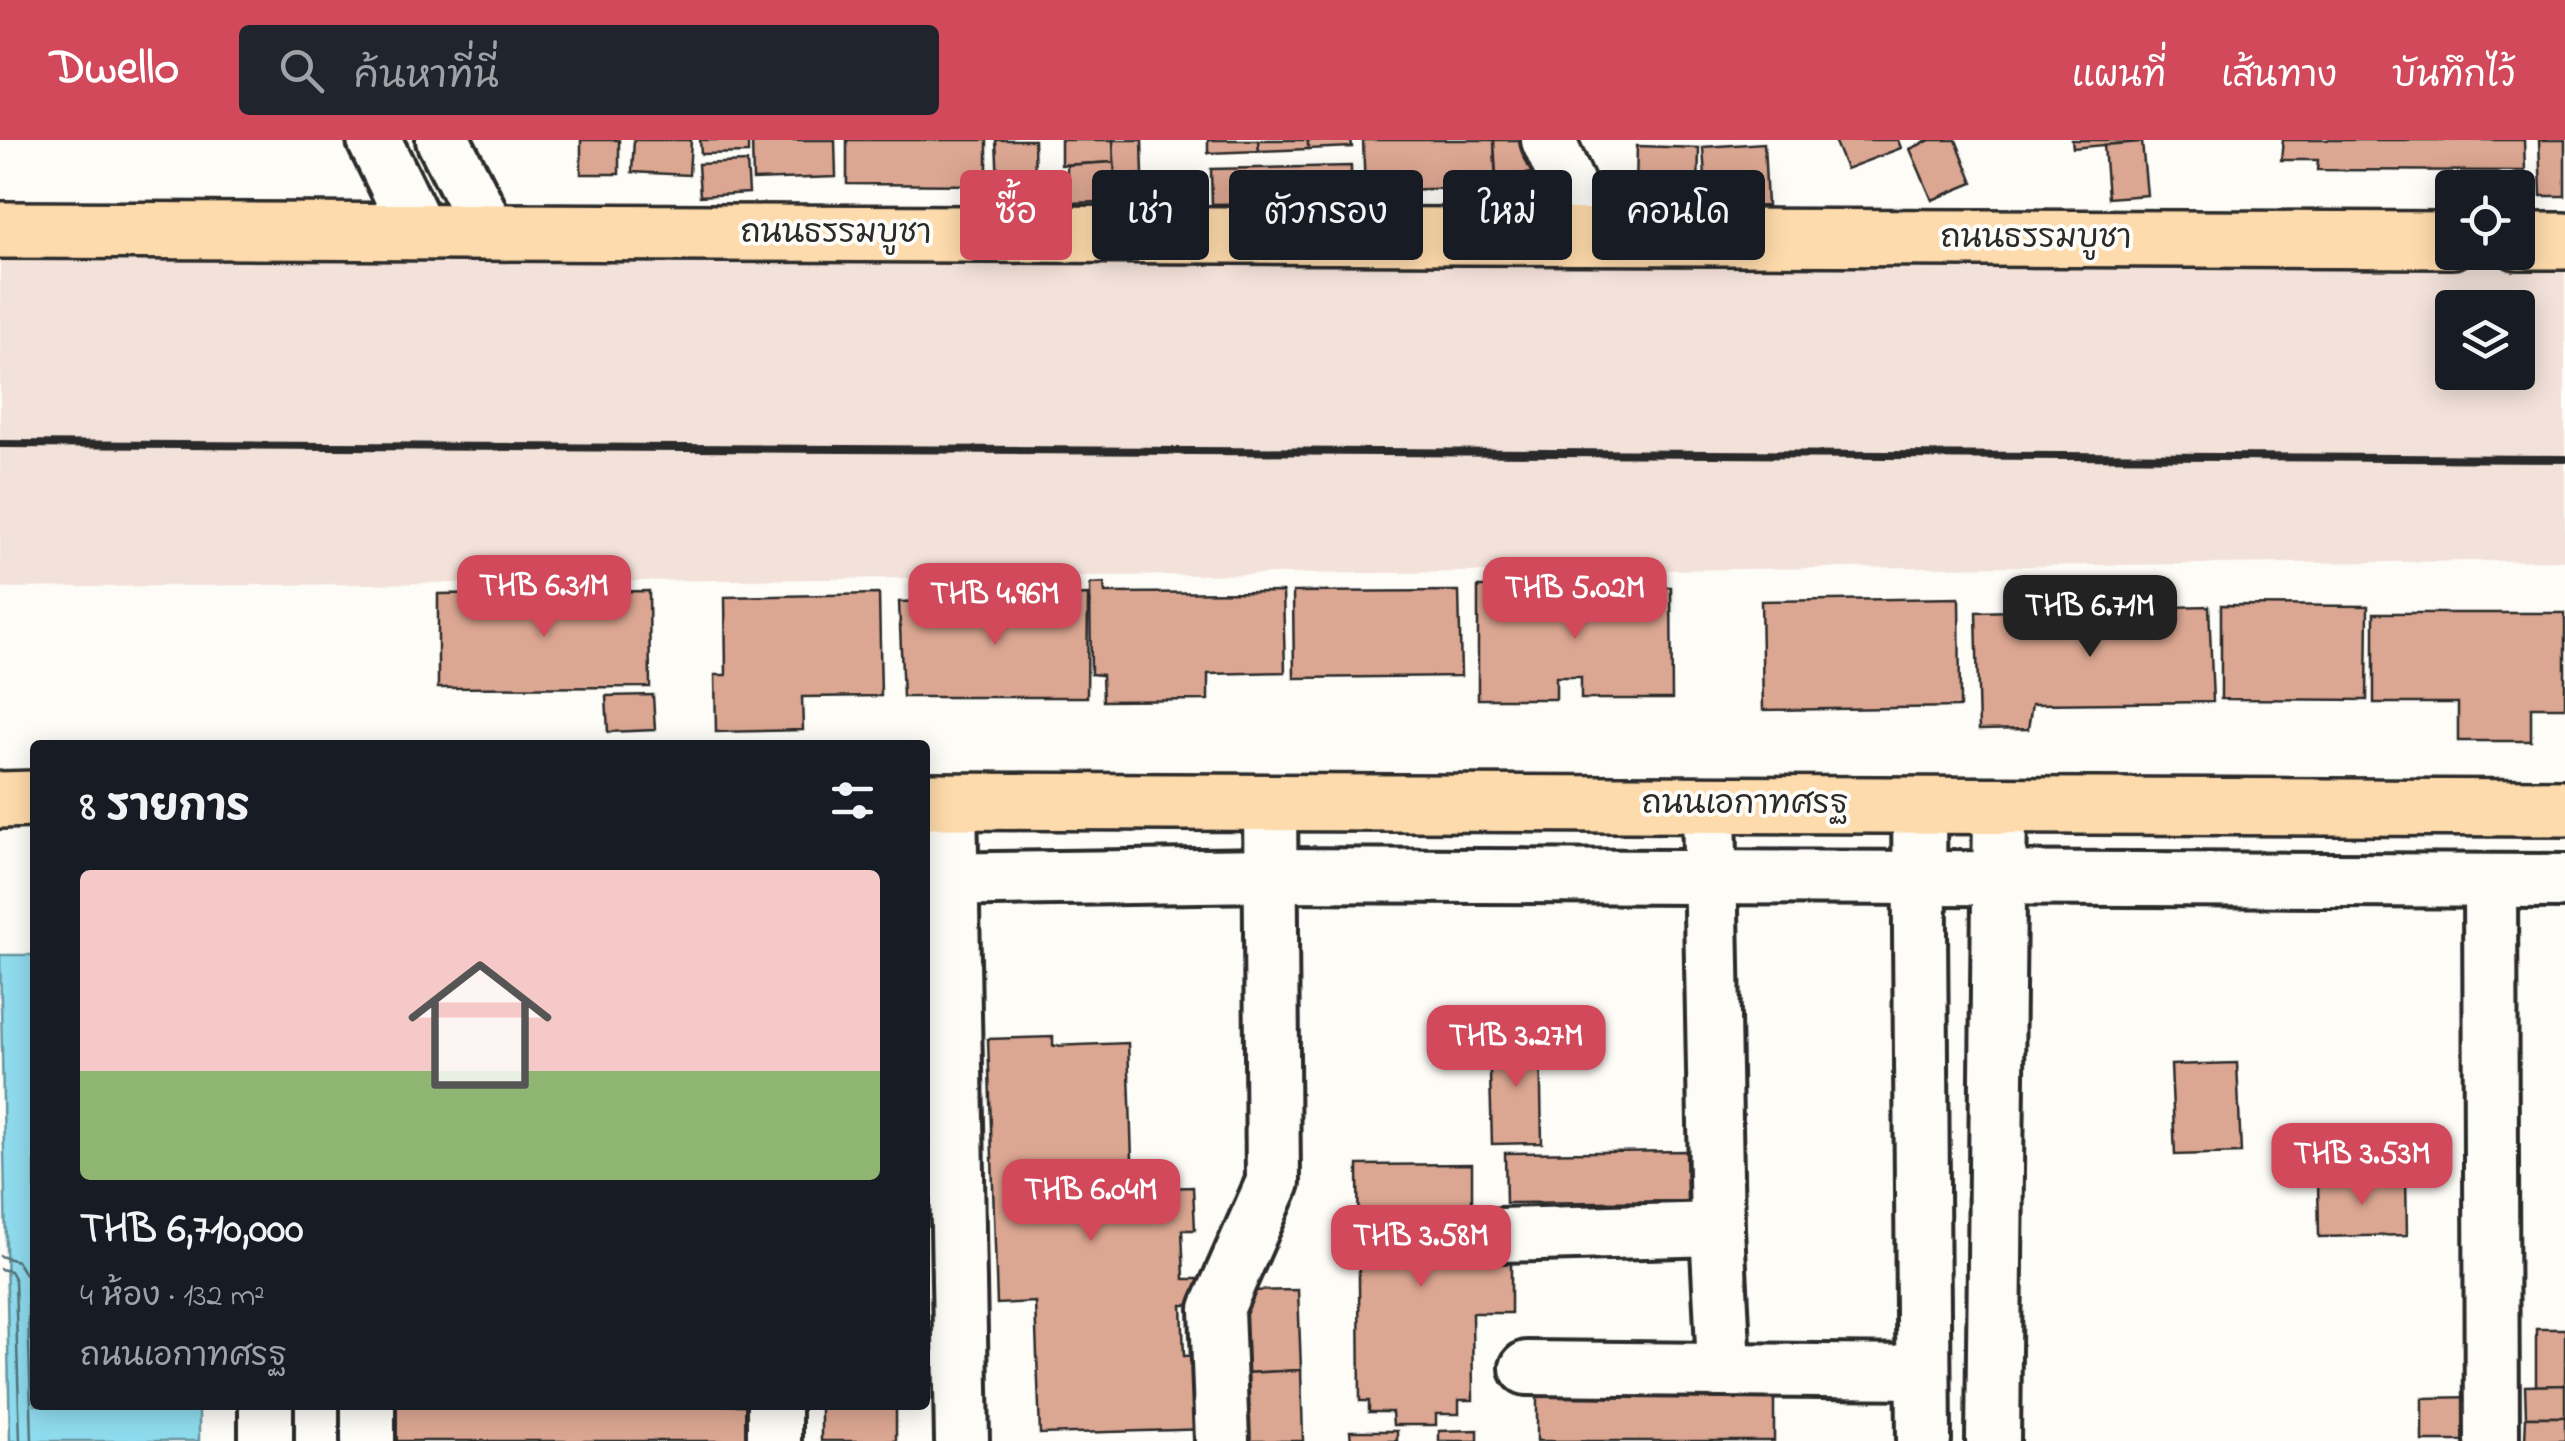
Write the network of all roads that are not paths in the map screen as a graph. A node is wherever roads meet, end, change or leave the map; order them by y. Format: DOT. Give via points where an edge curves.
graph roads {
  1 [pos="374,140"];
  2 [pos="443,140"];
  3 [pos="1548,140"];
  4 [pos="0,230"];
  5 [pos="419,232"];
  6 [pos="490,232"];
  7 [pos="1592,237"];
  8 [pos="1765,238"];
  9 [pos="2435,240"];
  10 [pos="2535,241"];
  11 [pos="2565,241"];
  12 [pos="0,800"];
  13 [pos="30,800"];
  14 [pos="938,801"];
  15 [pos="1270,803"];
  16 [pos="1709,804"];
  17 [pos="1919,805"];
  18 [pos="2000,806"];
  19 [pos="2565,808"];
  20 [pos="1270,876"];
  21 [pos="1710,876"];
  22 [pos="1920,878"];
  23 [pos="1999,878"];
  24 [pos="939,880"];
  25 [pos="2490,881"];
  26 [pos="2565,881"];
  27 [pos="1717,1229"];
  28 [pos="1500,1235"];
  29 [pos="1724,1366"];
  30 [pos="1527,1368"];
  31 [pos="1923,1372"];
  32 [pos="266,1410"];
  33 [pos="368,1410"];
  34 [pos="774,1410"];
  35 [pos="266,1441"];
  36 [pos="368,1441"];
  37 [pos="774,1441"];
  38 [pos="962,1441"];
  39 [pos="1222,1441"];
  40 [pos="1924,1441"];
  41 [pos="1992,1441"];
  42 [pos="2492,1441"];
  1 -- 5 [label="street"];
  2 -- 6 [label="street"];
  3 -- 7 [label="street"];
  4 -- 5 [label="main road, ถนนธรรมบูชา"];
  5 -- 6 [label="main road, ถนนธรรมบูชา"];
  6 -- 7 [label="main road, ถนนธรรมบูชา"];
  8 -- 9 [label="main road, ถนนธรรมบูชา"];
  10 -- 11 [label="main road"];
  12 -- 13 [label="main road"];
  14 -- 15 [label="main road, ถนนเอกาทศรฐ"];
  14 -- 24 [label="street"];
  15 -- 16 [label="main road, ถนนเอกาทศรฐ"];
  15 -- 20 [label="street"];
  16 -- 17 [label="main road, ถนนเอกาทศรฐ"];
  16 -- 21 [label="street"];
  17 -- 18 [label="main road, ถนนเอกาทศรฐ"];
  17 -- 22 [label="street"];
  18 -- 19 [label="main road, ถนนเอกาทศรฐ"];
  18 -- 23 [label="street"];
  20 -- 21 [label="street"];
  20 -- 24 [label="street"];
  20 -- 39 [label="street" via="1274,1182 1217,1308"];
  21 -- 22 [label="street"];
  21 -- 27 [label="street"];
  22 -- 23 [label="street"];
  22 -- 31 [label="street"];
  23 -- 25 [label="street"];
  23 -- 41 [label="street"];
  24 -- 38 [label="street"];
  25 -- 26 [label="street"];
  25 -- 42 [label="street"];
  27 -- 28 [label="street"];
  27 -- 29 [label="street"];
  29 -- 30 [label="street"];
  29 -- 31 [label="street"];
  31 -- 40 [label="street"];
  32 -- 35 [label="street"];
  33 -- 36 [label="street"];
  34 -- 37 [label="street"];
}
